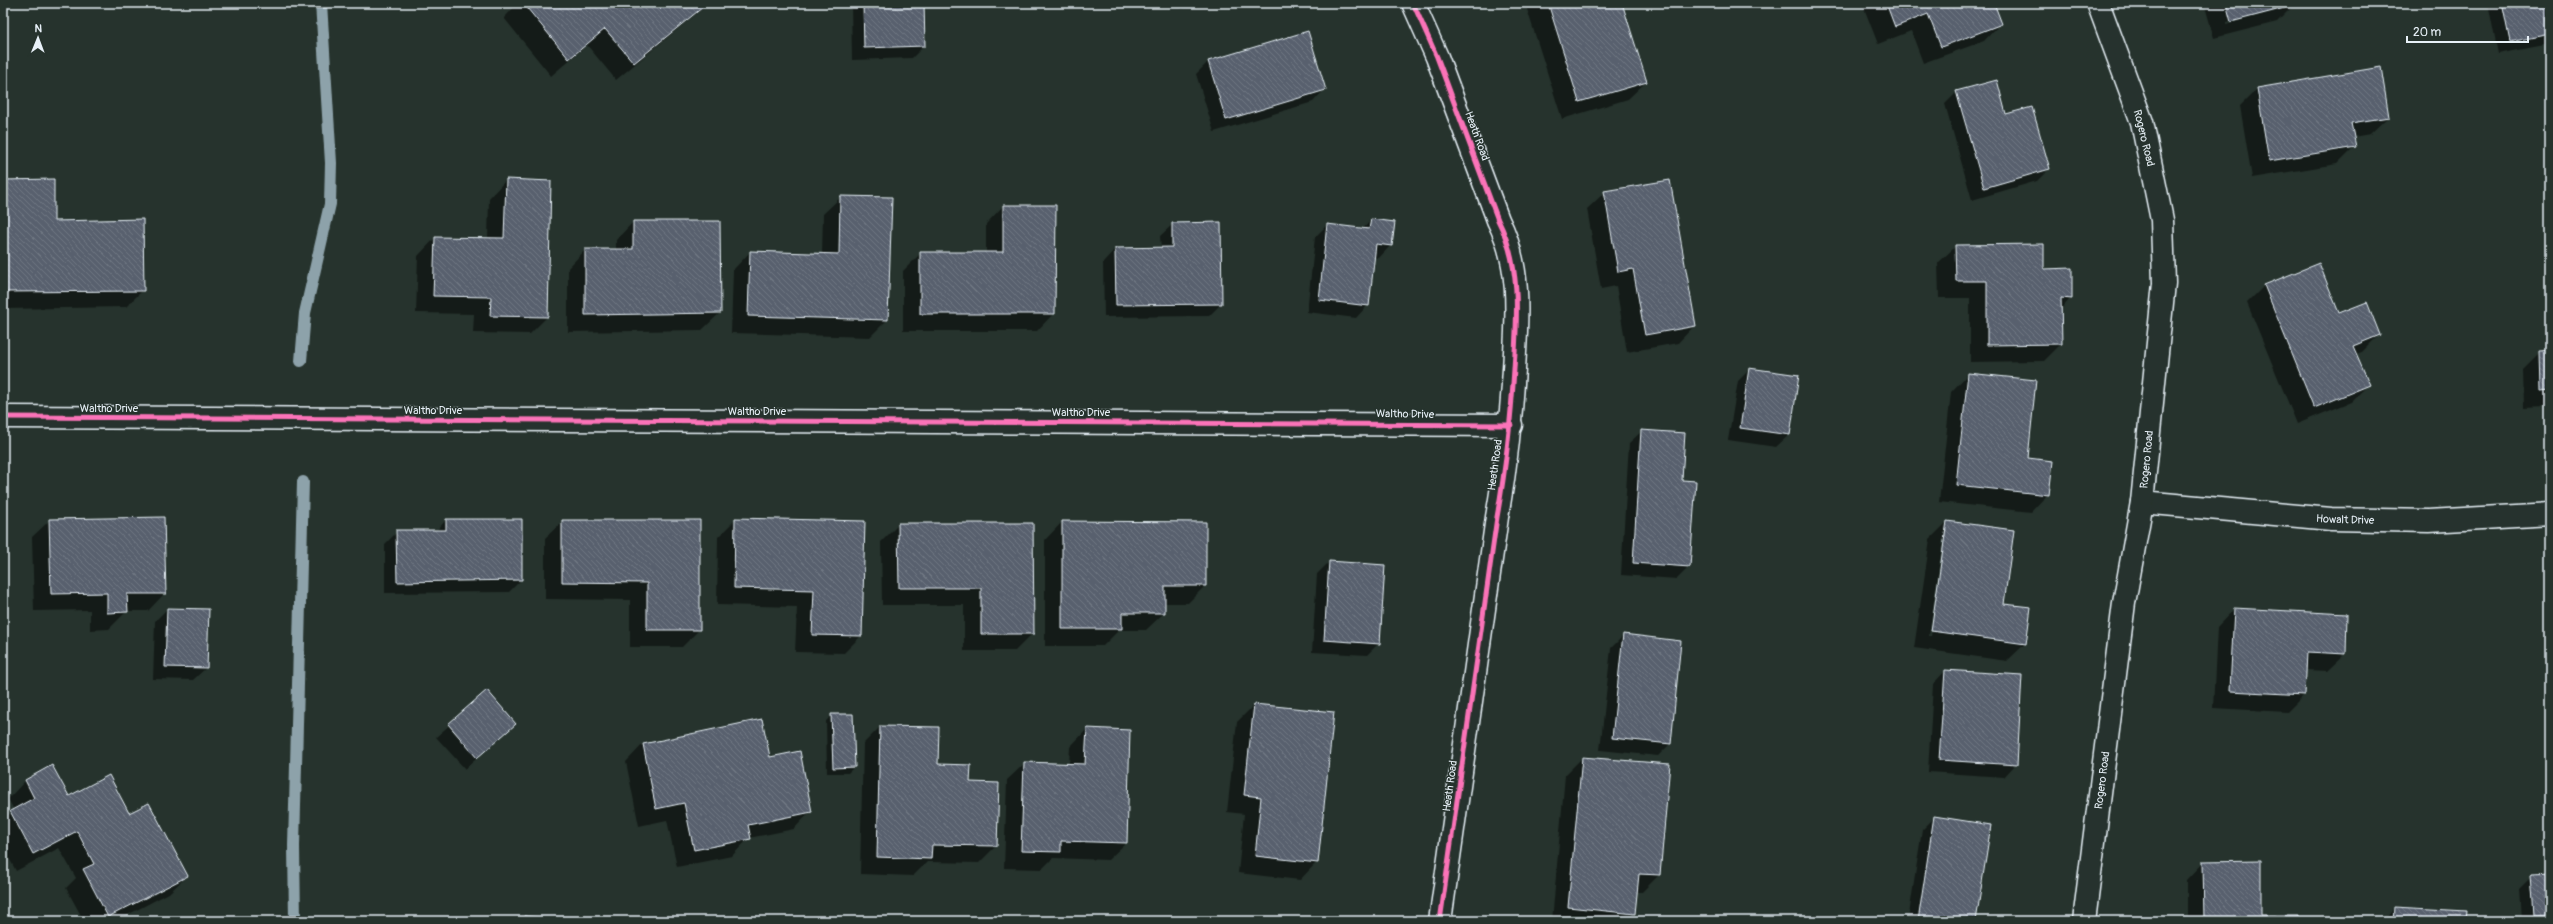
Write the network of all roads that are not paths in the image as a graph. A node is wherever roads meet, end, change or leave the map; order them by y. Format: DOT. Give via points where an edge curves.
graph roads {
  1 [pos="1413,3"];
  2 [pos="2098,3"];
  3 [pos="3,418"];
  4 [pos="1511,425"];
  5 [pos="2142,502"];
  6 [pos="2550,514"];
  7 [pos="1440,921"];
  8 [pos="2084,921"];
  1 -- 4 [label="street, Heath Road" via="1437,57 1498,220 1508,240 1518,300"];
  2 -- 5 [label="street, Rogero Road" via="2142,122 2162,220 2164,283"];
  3 -- 4 [label="street, Waltho Drive"];
  4 -- 7 [label="street, Heath Road"];
  5 -- 6 [label="street, Howalt Drive" via="2331,519 2429,521"];
  5 -- 8 [label="street, Rogero Road" via="2124,603"];
}
